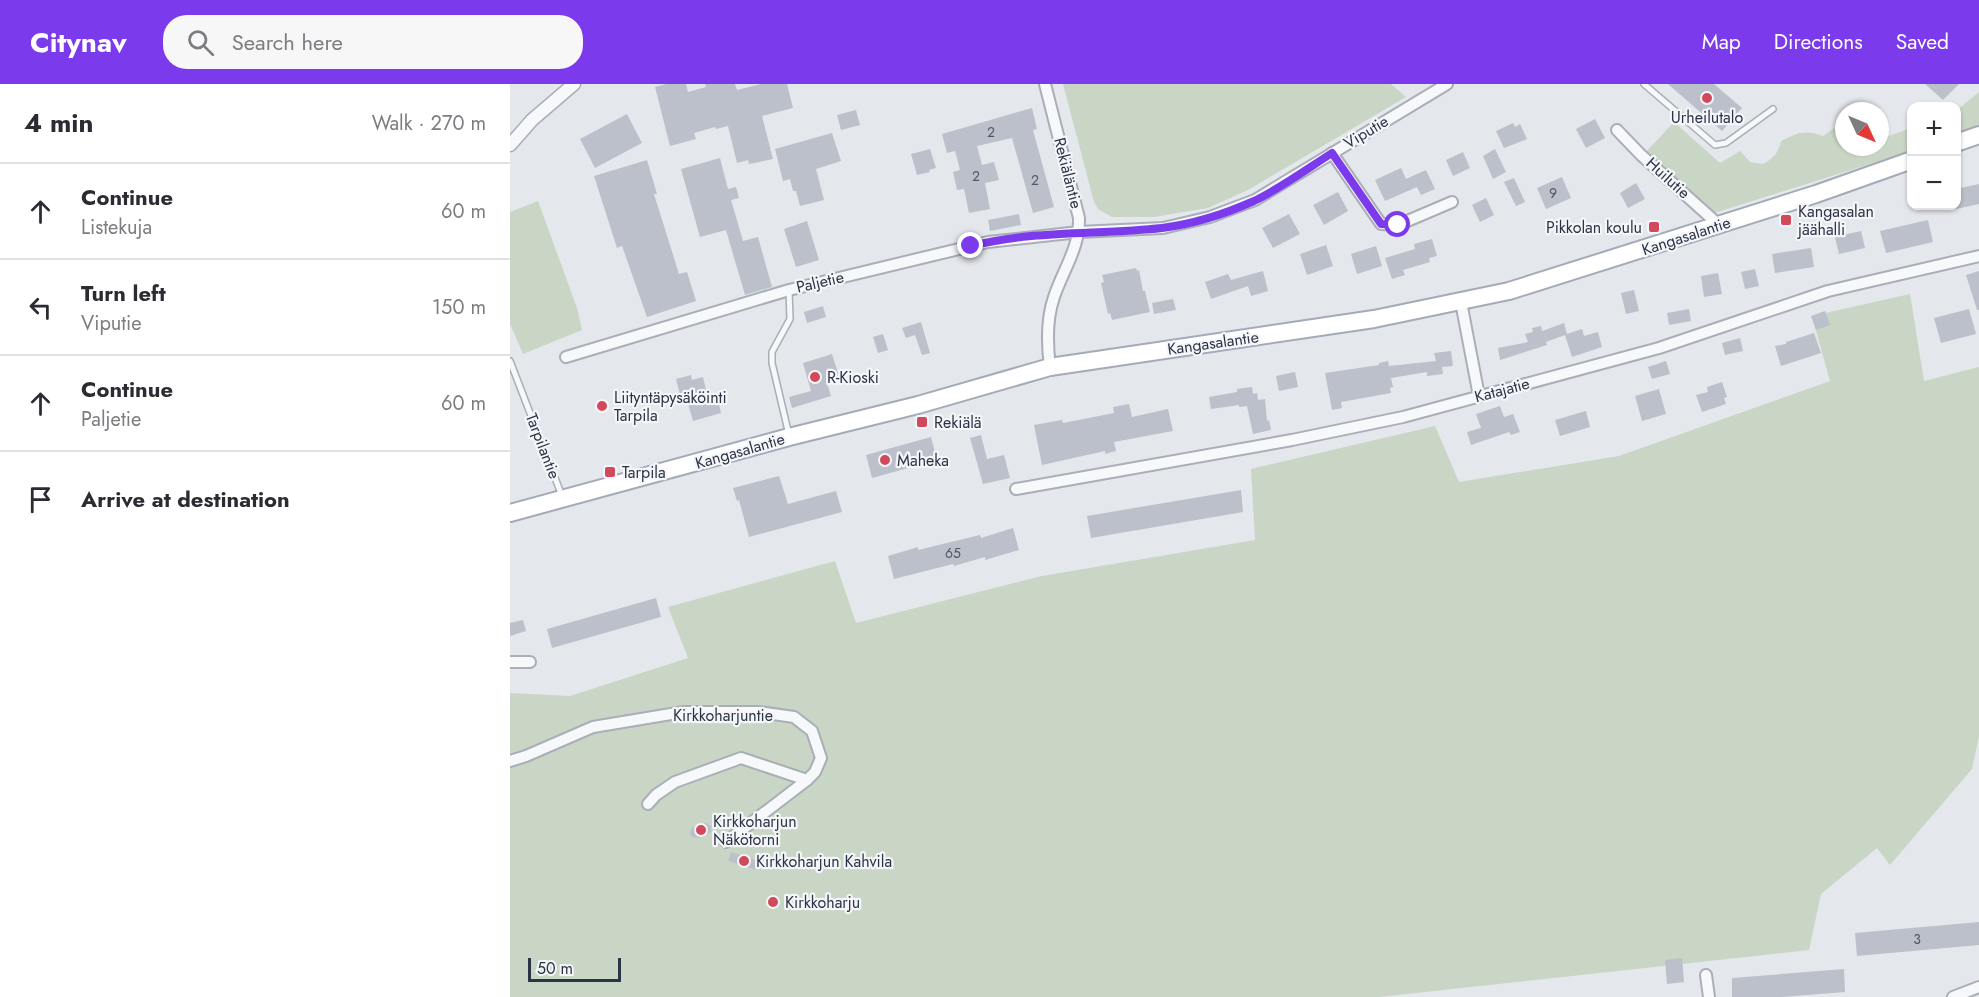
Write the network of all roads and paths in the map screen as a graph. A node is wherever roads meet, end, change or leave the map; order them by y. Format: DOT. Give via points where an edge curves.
graph roads {
  1 [pos="574,84"];
  2 [pos="1045,84"];
  3 [pos="1447,84"];
  4 [pos="1644,84"];
  5 [pos="1773,109"];
  6 [pos="1617,130"];
  7 [pos="1979,135"];
  8 [pos="1961,142"];
  9 [pos="510,145"];
  10 [pos="1332,153"];
  11 [pos="1907,161"];
  12 [pos="1452,202"];
  13 [pos="1719,225"];
  14 [pos="1079,232"];
  15 [pos="1979,256"];
  16 [pos="789,290"];
  17 [pos="1461,302"];
  18 [pos="566,357"];
  19 [pos="510,361"];
  20 [pos="1050,367"];
  21 [pos="1479,396"];
  22 [pos="789,437"];
  23 [pos="1016,489"];
  24 [pos="563,499"];
  25 [pos="510,513"];
  26 [pos="510,662"];
  27 [pos="530,662"];
  28 [pos="510,761"];
  29 [pos="807,780"];
  30 [pos="648,804"];
  31 [pos="726,842"];
  32 [pos="1707,975"];
  33 [pos="1979,987"];
  34 [pos="1710,997"];
  35 [pos="1953,997"];
  1 -- 9 [label="street"];
  2 -- 14 [label="street, Rekiäläntie" via="1079,218"];
  3 -- 10 [label="street, Viputie"];
  4 -- 5 [label="lane" via="1715,145 1726,143"];
  6 -- 13 [label="street, Huilutie"];
  7 -- 8 [label="main road"];
  10 -- 12 [label="street" via="1381,224 1398,225"];
  10 -- 14 [label="street, Viputie" via="1255,200 1210,217 1163,228"];
  11 -- 13 [label="main road, Kangasalantie"];
  13 -- 17 [label="main road, Kangasalantie" via="1509,291"];
  14 -- 16 [label="street, Paljetie" via="987,242"];
  14 -- 20 [label="street, Rekiäläntie" via="1053,298 1047,342"];
  15 -- 21 [label="street, Katajatie" via="1828,291 1659,348"];
  16 -- 18 [label="street, Paljetie"];
  16 -- 22 [label="lane" via="790,319 772,352 772,363"];
  17 -- 20 [label="main road, Kangasalantie" via="1374,319"];
  17 -- 21 [label="street"];
  19 -- 24 [label="lane, Tarpilantie"];
  20 -- 22 [label="main road, Kangasalantie"];
  21 -- 23 [label="street, Katajatie" via="1292,440"];
  22 -- 24 [label="main road, Kangasalantie"];
  24 -- 25 [label="main road, Kangasalantie"];
  26 -- 27 [label="street"];
  28 -- 29 [label="street, Kirkkoharjuntie" via="593,727 683,712 759,712 794,717 812,731 820,758"];
  29 -- 30 [label="street" via="741,759 675,782"];
  29 -- 31 [label="street, Kirkkoharjuntie"];
  32 -- 34 [label="street"];
  33 -- 35 [label="street"];
}
